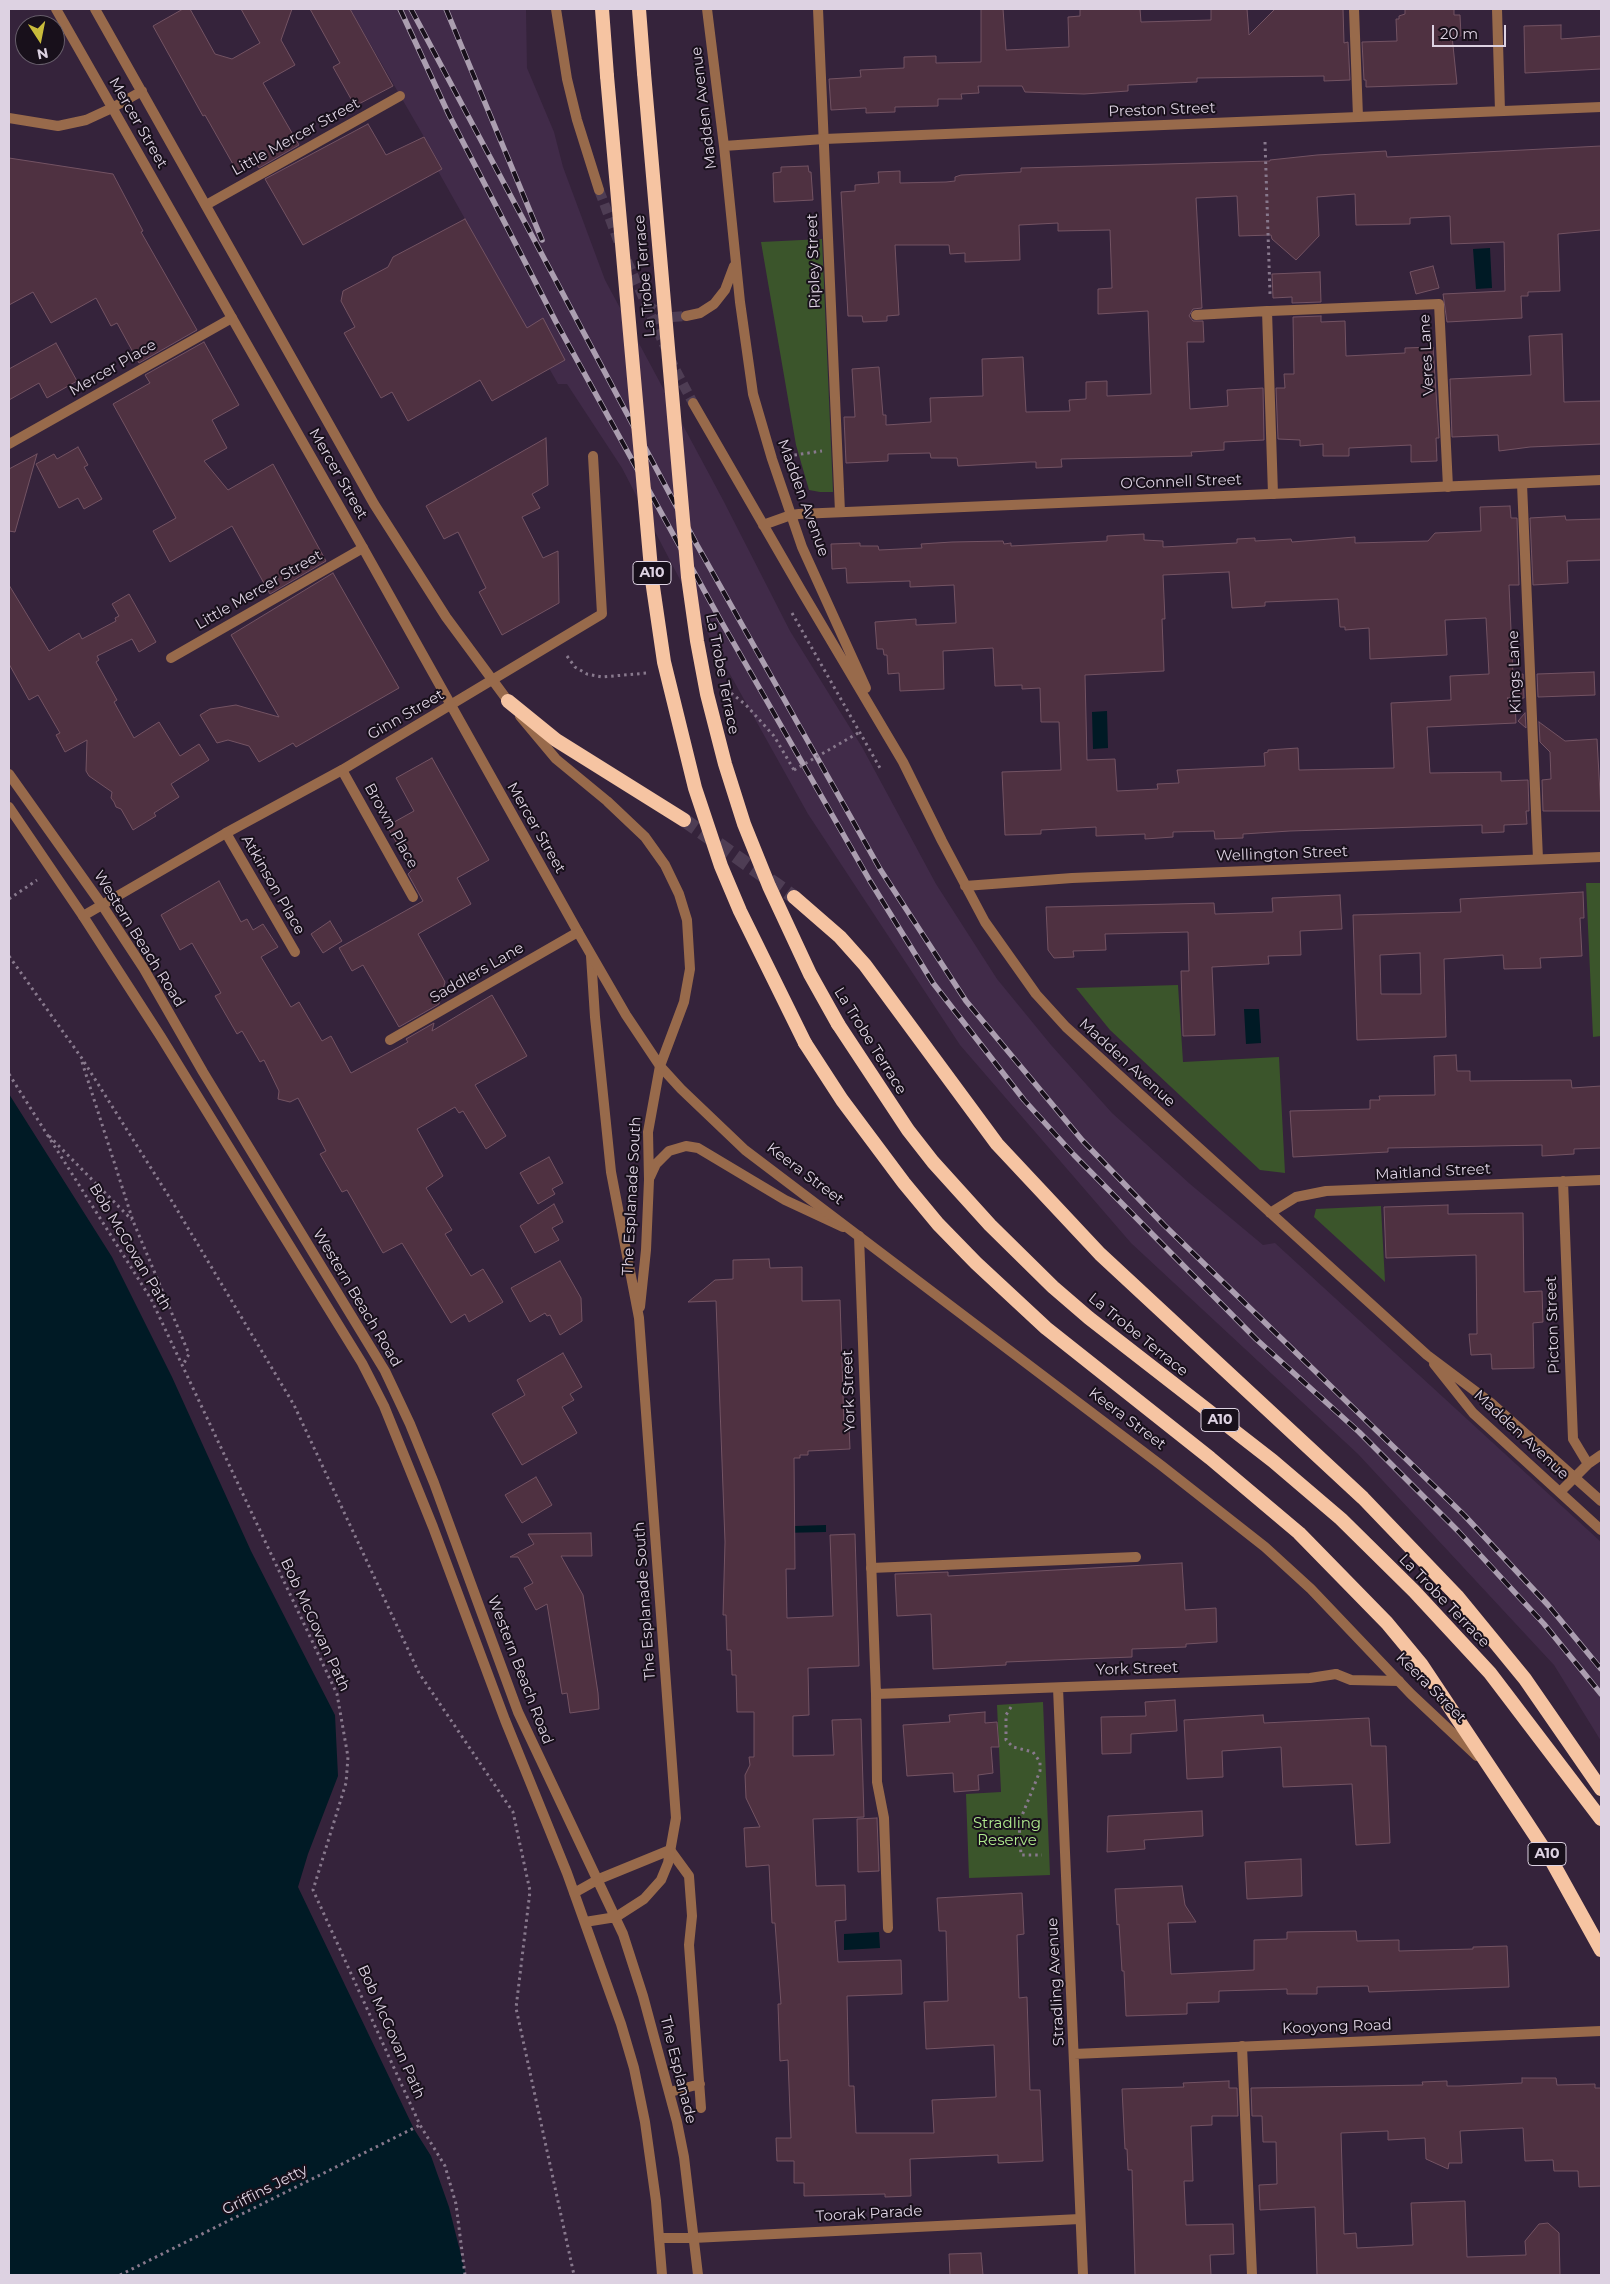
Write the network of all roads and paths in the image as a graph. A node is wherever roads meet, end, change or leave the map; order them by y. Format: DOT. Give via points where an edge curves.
graph roads {
  1 [pos="56,9"];
  2 [pos="95,9"];
  3 [pos="556,9"];
  4 [pos="602,9"];
  5 [pos="639,9"];
  6 [pos="707,9"];
  7 [pos="818,9"];
  8 [pos="1354,9"];
  9 [pos="1497,9"];
  10 [pos="142,91"];
  11 [pos="400,96"];
  12 [pos="1601,107"];
  13 [pos="112,108"];
  14 [pos="1500,111"];
  15 [pos="1358,117"];
  16 [pos="9,118"];
  17 [pos="824,139"];
  18 [pos="1265,142"];
  19 [pos="724,146"];
  20 [pos="599,190"];
  21 [pos="206,205"];
  22 [pos="735,263"];
  23 [pos="1268,311"];
  24 [pos="1196,315"];
  25 [pos="686,316"];
  26 [pos="232,318"];
  27 [pos="693,403"];
  28 [pos="9,444"];
  29 [pos="837,448"];
  30 [pos="593,456"];
  31 [pos="783,456"];
  32 [pos="1601,480"];
  33 [pos="1522,484"];
  34 [pos="1448,487"];
  35 [pos="1273,494"];
  36 [pos="840,512"];
  37 [pos="790,515"];
  38 [pos="763,525"];
  39 [pos="363,548"];
  40 [pos="787,605"];
  41 [pos="567,656"];
  42 [pos="171,658"];
  43 [pos="648,673"];
  44 [pos="493,681"];
  45 [pos="508,701"];
  46 [pos="450,707"];
  47 [pos="885,730"];
  48 [pos="860,732"];
  49 [pos="880,768"];
  50 [pos="342,770"];
  51 [pos="794,770"];
  52 [pos="9,774"];
  53 [pos="9,807"];
  54 [pos="684,820"];
  55 [pos="226,833"];
  56 [pos="1601,857"];
  57 [pos="1538,860"];
  58 [pos="52,870"];
  59 [pos="964,886"];
  60 [pos="414,897"];
  61 [pos="794,897"];
  62 [pos="9,899"];
  63 [pos="102,905"];
  64 [pos="83,916"];
  65 [pos="578,932"];
  66 [pos="295,952"];
  67 [pos="9,956"];
  68 [pos="592,956"];
  69 [pos="390,1040"];
  70 [pos="80,1057"];
  71 [pos="660,1066"];
  72 [pos="9,1074"];
  73 [pos="44,1131"];
  74 [pos="649,1180"];
  75 [pos="1601,1180"];
  76 [pos="1563,1181"];
  77 [pos="1270,1213"];
  78 [pos="133,1221"];
  79 [pos="856,1234"];
  80 [pos="639,1318"];
  81 [pos="1427,1355"];
  82 [pos="183,1366"];
  83 [pos="1601,1455"];
  84 [pos="1588,1464"];
  85 [pos="1574,1478"];
  86 [pos="1560,1492"];
  87 [pos="1601,1501"];
  88 [pos="1601,1530"];
  89 [pos="1136,1557"];
  90 [pos="871,1568"];
  91 [pos="1399,1681"];
  92 [pos="1058,1688"];
  93 [pos="876,1694"];
  94 [pos="1011,1706"];
  95 [pos="1485,1763"];
  96 [pos="1601,1789"];
  97 [pos="1601,1819"];
  98 [pos="670,1850"];
  99 [pos="1042,1855"];
  100 [pos="599,1880"];
  101 [pos="574,1892"];
  102 [pos="616,1917"];
  103 [pos="585,1922"];
  104 [pos="888,1928"];
  105 [pos="1601,1950"];
  106 [pos="1601,2031"];
  107 [pos="1242,2046"];
  108 [pos="1074,2054"];
  109 [pos="700,2084"];
  110 [pos="670,2092"];
  111 [pos="702,2108"];
  112 [pos="420,2125"];
  113 [pos="1080,2219"];
  114 [pos="659,2238"];
  115 [pos="693,2238"];
  116 [pos="120,2275"];
  117 [pos="465,2275"];
  118 [pos="574,2275"];
  119 [pos="662,2275"];
  120 [pos="698,2275"];
  121 [pos="1083,2275"];
  122 [pos="1252,2275"];
  1 -- 13 [label="street, Mercer Street"];
  2 -- 10 [label="street, Mercer Street"];
  3 -- 20 [label="street" via="573,104"];
  4 -- 95 [label="highway, La Trobe Terrace / A10, bridge" via="652,580 664,662 695,788 721,866 805,1044 874,1144 938,1224 1008,1295 1046,1328 1210,1458 1298,1533 1387,1623 1421,1664"];
  5 -- 97 [label="highway, La Trobe Terrace / A10, bridge" via="688,577 697,642 725,764 744,824 810,974 838,1024 908,1130 990,1225 1089,1318 1273,1461 1341,1519 1490,1673"];
  6 -- 19 [label="street, Madden Avenue"];
  7 -- 17 [label="street, Ripley Street"];
  8 -- 15 [label="street"];
  9 -- 14 [label="street"];
  10 -- 13 [label="street"];
  10 -- 21 [label="street, Mercer Street"];
  11 -- 21 [label="street, Little Mercer Street"];
  12 -- 14 [label="street, Preston Street"];
  13 -- 16 [label="street" via="86,120 58,126"];
  13 -- 26 [label="street, Mercer Street"];
  14 -- 15 [label="street, Preston Street"];
  15 -- 17 [label="street, Preston Street"];
  17 -- 19 [label="street, Preston Street"];
  17 -- 29 [label="street, Ripley Street"];
  18 -- 23 [label="path"];
  19 -- 22 [label="street, Madden Avenue"];
  21 -- 44 [label="street, Mercer Street" via="374,504 446,617"];
  22 -- 25 [label="street, Madden Avenue" via="718,300 705,310"];
  22 -- 37 [label="street, Madden Avenue" via="753,394"];
  23 -- 24 [label="street, Veres Lane"];
  23 -- 34 [label="street, Veres Lane" via="1439,304"];
  23 -- 35 [label="street"];
  26 -- 28 [label="street, Mercer Place"];
  26 -- 39 [label="street, Mercer Street"];
  27 -- 38 [label="street, Madden Avenue"];
  29 -- 31 [label="path"];
  29 -- 36 [label="street, Ripley Street"];
  30 -- 44 [label="street, Ginn Street" via="602,614 514,665"];
  32 -- 33 [label="street, O'Connell Street"];
  33 -- 34 [label="street, O'Connell Street"];
  33 -- 57 [label="street, Kings Lane"];
  34 -- 35 [label="street, O'Connell Street"];
  35 -- 36 [label="street, O'Connell Street"];
  36 -- 37 [label="street, O'Connell Street"];
  37 -- 38 [label="street, O'Connell Street"];
  37 -- 47 [label="street, Madden Avenue"];
  38 -- 47 [label="street, Madden Avenue"];
  39 -- 42 [label="street, Little Mercer Street"];
  39 -- 46 [label="street, Mercer Street"];
  40 -- 48 [label="path"];
  41 -- 43 [label="path" via="575,667 587,674 602,677"];
  44 -- 45 [label="street, Mercer Street"];
  44 -- 46 [label="street, Ginn Street"];
  45 -- 54 [label="highway" via="556,740"];
  45 -- 71 [label="street, The Esplanade South" via="556,759 645,837 665,865 679,894 687,920 690,969 684,1002"];
  46 -- 50 [label="street, Ginn Street"];
  46 -- 65 [label="street, Mercer Street"];
  47 -- 59 [label="street, Madden Avenue"];
  48 -- 49 [label="path"];
  48 -- 51 [label="path, bridge"];
  50 -- 55 [label="street, Ginn Street"];
  50 -- 60 [label="street, Brown Place"];
  52 -- 63 [label="street, Western Beach Road"];
  53 -- 58 [label="street, Western Beach Road"];
  55 -- 63 [label="street, Ginn Street"];
  55 -- 66 [label="street, Atkinson Place"];
  56 -- 57 [label="street, Wellington Street"];
  57 -- 59 [label="street, Wellington Street" via="1072,878"];
  58 -- 62 [label="path"];
  58 -- 64 [label="street, Western Beach Road"];
  59 -- 77 [label="street, Madden Avenue" via="1010,960 1066,1027"];
  61 -- 96 [label="highway" via="840,937 865,965 997,1144 1100,1254 1363,1498 1457,1596 1526,1678"];
  63 -- 64 [label="street, Ginn Street"];
  63 -- 100 [label="street, Western Beach Road" via="144,969 218,1098 385,1371 434,1483 518,1712"];
  64 -- 101 [label="street, Western Beach Road" via="352,1347 384,1406"];
  65 -- 68 [label="street, Mercer Street"];
  65 -- 69 [label="street, Saddlers Lane"];
  67 -- 70 [label="path"];
  68 -- 71 [label="street, Keera Street"];
  68 -- 80 [label="street, The Esplanade South" via="611,1172"];
  70 -- 78 [label="path"];
  70 -- 118 [label="path" via="179,1212 294,1405 419,1673 513,1812 530,1891 516,2008"];
  71 -- 74 [label="street, The Esplanade South" via="648,1132"];
  71 -- 79 [label="street, Keera Street" via="745,1150"];
  72 -- 73 [label="path, Bob McGovan Path"];
  73 -- 78 [label="path"];
  73 -- 82 [label="path, Bob McGovan Path" via="151,1299"];
  74 -- 79 [label="street" via="656,1164 670,1151 686,1146 698,1148 785,1200"];
  74 -- 80 [label="street, The Esplanade South"];
  75 -- 76 [label="street, Maitland Street"];
  76 -- 77 [label="street, Maitland Street" via="1326,1191 1298,1196"];
  76 -- 84 [label="street, Picton Street" via="1573,1439"];
  77 -- 81 [label="street, Madden Avenue"];
  78 -- 82 [label="path" via="189,1354"];
  79 -- 90 [label="street, York Street"];
  79 -- 91 [label="street, Keera Street" via="1265,1547 1311,1588"];
  80 -- 98 [label="street, The Esplanade South" via="676,1818"];
  81 -- 85 [label="street, Madden Avenue" via="1491,1402"];
  81 -- 86 [label="street, Madden Avenue" via="1473,1413"];
  82 -- 112 [label="path, Bob McGovan Path" via="337,1694 348,1757 346,1783 314,1890"];
  83 -- 84 [label="street"];
  84 -- 85 [label="street"];
  85 -- 86 [label="street"];
  85 -- 87 [label="street, Madden Avenue"];
  86 -- 88 [label="street, Madden Avenue"];
  89 -- 90 [label="street"];
  90 -- 93 [label="street, York Street"];
  91 -- 92 [label="street, York Street" via="1351,1680 1336,1674 1310,1678"];
  91 -- 95 [label="street, Keera Street"];
  92 -- 93 [label="street, York Street"];
  92 -- 108 [label="street, Stradling Avenue"];
  93 -- 104 [label="street, York Street" via="877,1782 884,1818"];
  94 -- 99 [label="path" via="1006,1715 1006,1740 1013,1747 1033,1752 1040,1762 1040,1771 1019,1823 1021,1855"];
  95 -- 105 [label="highway, Keera Street / A10" via="1550,1858"];
  98 -- 100 [label="street"];
  98 -- 102 [label="street, The Esplanade South" via="666,1870 658,1885 644,1899"];
  98 -- 109 [label="street" via="689,1876 692,1916 689,1945"];
  100 -- 101 [label="street"];
  100 -- 102 [label="street, The Esplanade"];
  101 -- 103 [label="street"];
  102 -- 103 [label="street, The Esplanade South"];
  102 -- 110 [label="street, The Esplanade" via="643,1996"];
  103 -- 114 [label="street" via="621,2024 640,2093"];
  106 -- 107 [label="street, Kooyong Road"];
  107 -- 108 [label="street, Kooyong Road"];
  107 -- 122 [label="street"];
  108 -- 113 [label="street, Stradling Avenue"];
  109 -- 110 [label="street"];
  109 -- 111 [label="street"];
  110 -- 115 [label="street, The Esplanade" via="684,2157"];
  112 -- 116 [label="path, Griffins Jetty"];
  112 -- 117 [label="path, Bob McGovan Path" via="445,2166 456,2204"];
  113 -- 115 [label="street, Toorak Parade"];
  113 -- 121 [label="street, Stradling Avenue"];
  114 -- 115 [label="street, Toorak Parade"];
  114 -- 119 [label="street"];
  115 -- 120 [label="street, The Esplanade"];
}
